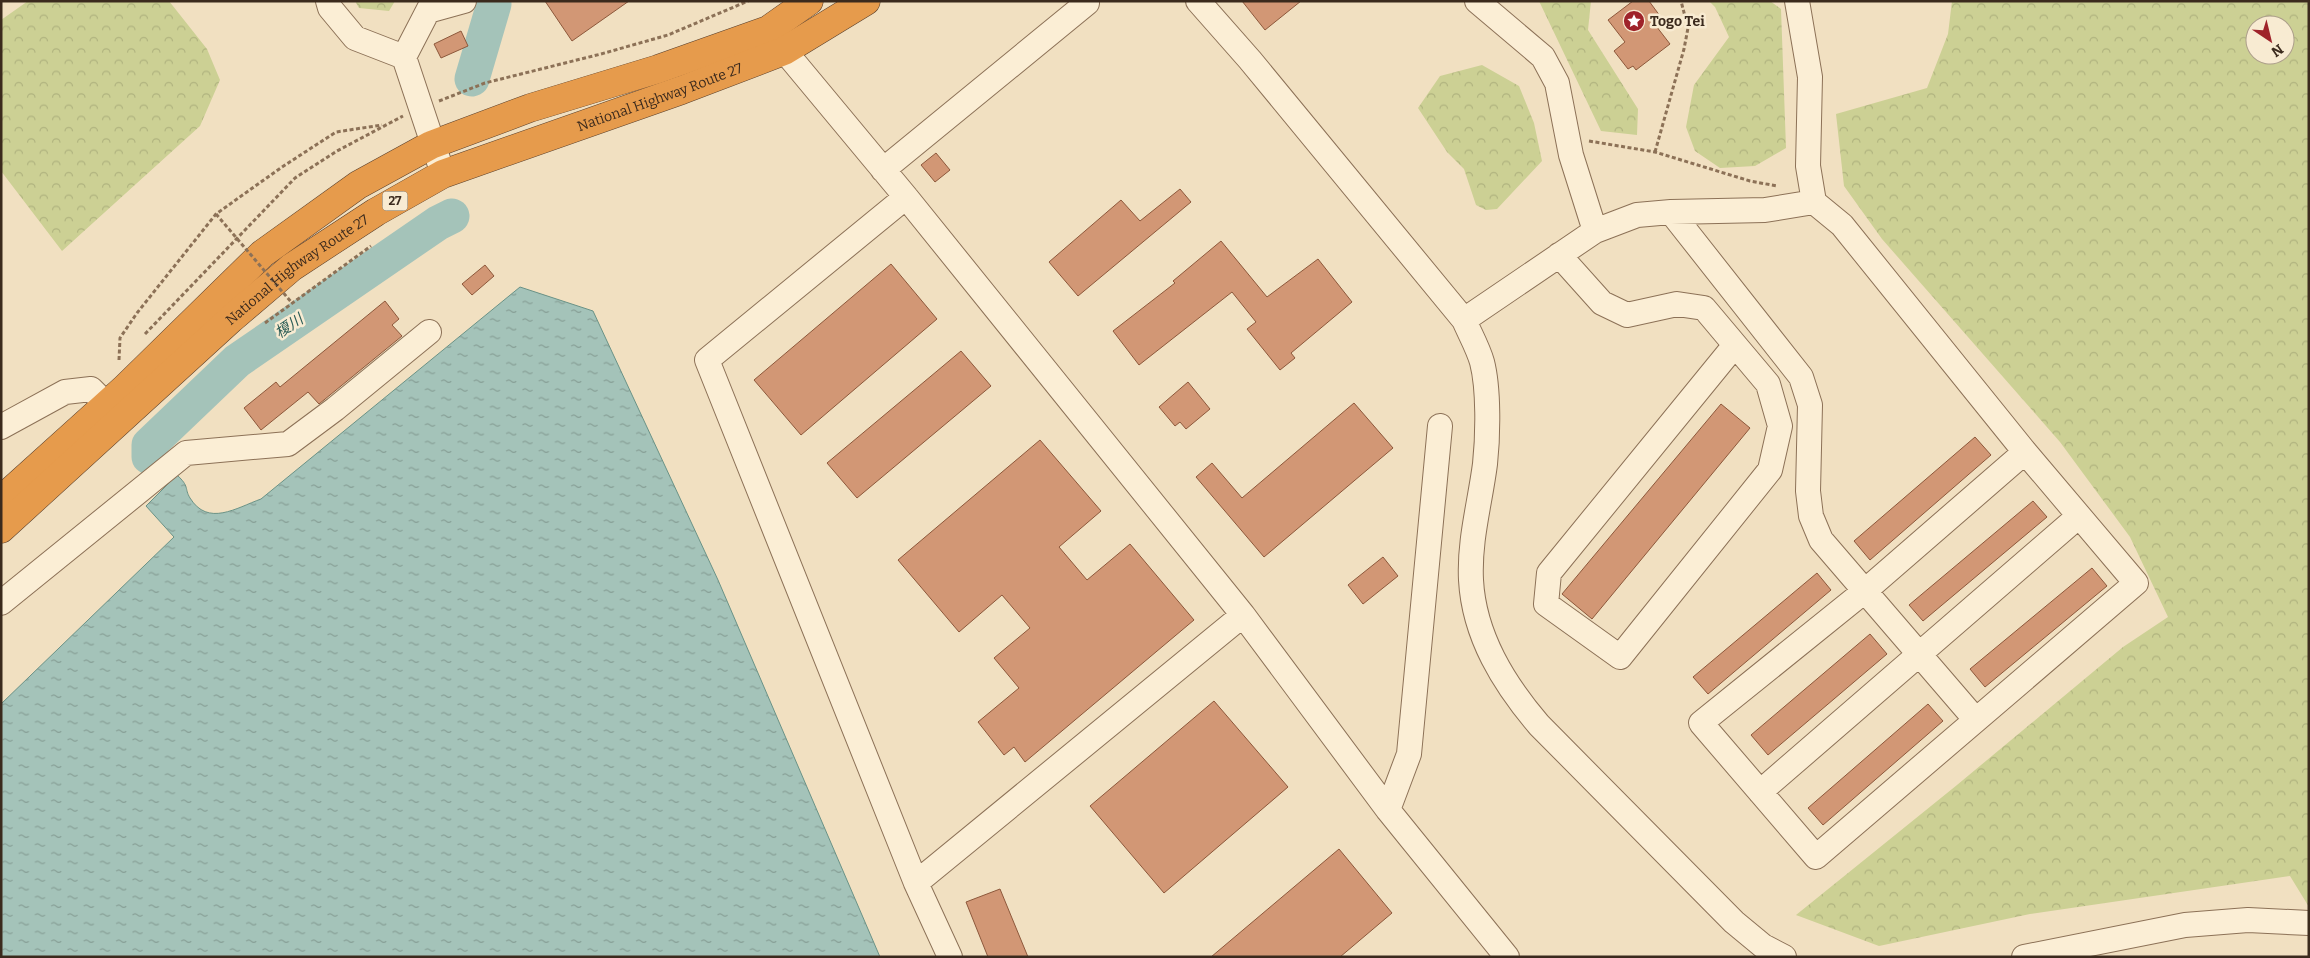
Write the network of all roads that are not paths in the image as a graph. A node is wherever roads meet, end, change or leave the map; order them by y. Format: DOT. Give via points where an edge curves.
graph roads {
  1 [pos="328,1"];
  2 [pos="464,1"];
  3 [pos="808,1"];
  4 [pos="866,1"];
  5 [pos="1198,1"];
  6 [pos="1797,1"];
  7 [pos="1087,3"];
  8 [pos="431,6"];
  9 [pos="1484,6"];
  10 [pos="776,40"];
  11 [pos="404,57"];
  12 [pos="432,145"];
  13 [pos="883,170"];
  14 [pos="443,174"];
  15 [pos="906,197"];
  16 [pos="1813,197"];
  17 [pos="1671,212"];
  18 [pos="1595,231"];
  19 [pos="1559,254"];
  20 [pos="1464,320"];
  21 [pos="429,332"];
  22 [pos="1735,344"];
  23 [pos="114,412"];
  24 [pos="1440,426"];
  25 [pos="1,427"];
  26 [pos="2025,452"];
  27 [pos="1,500"];
  28 [pos="2079,516"];
  29 [pos="1,529"];
  30 [pos="1866,590"];
  31 [pos="1,603"];
  32 [pos="1243,616"];
  33 [pos="1918,652"];
  34 [pos="1975,719"];
  35 [pos="1760,792"];
  36 [pos="1388,810"];
  37 [pos="916,883"];
  38 [pos="2309,923"];
  39 [pos="950,957"];
  40 [pos="1507,957"];
  41 [pos="1784,957"];
  42 [pos="2024,957"];
  1 -- 11 [label="street" via="330,8 355,38"];
  2 -- 8 [label="street"];
  3 -- 10 [label="highway, National Highway Route 27 / 27"];
  4 -- 10 [label="highway, National Highway Route 27 / 27"];
  5 -- 20 [label="street"];
  6 -- 16 [label="street" via="1810,77 1808,166"];
  7 -- 13 [label="street"];
  8 -- 11 [label="street"];
  9 -- 18 [label="street" via="1543,57 1557,83 1571,155"];
  10 -- 12 [label="highway, National Highway Route 27 / 27" via="658,69 530,108"];
  10 -- 13 [label="street"];
  10 -- 14 [label="highway, National Highway Route 27 / 27"];
  11 -- 12 [label="street"];
  12 -- 14 [label="street"];
  12 -- 23 [label="highway, National Highway Route 27 / 27" via="358,186 262,254"];
  13 -- 15 [label="street"];
  14 -- 23 [label="highway, National Highway Route 27 / 27" via="376,212 292,267"];
  15 -- 32 [label="street"];
  15 -- 37 [label="street" via="707,360"];
  16 -- 17 [label="street" via="1765,210"];
  16 -- 26 [label="street" via="1842,225"];
  17 -- 18 [label="street" via="1636,215"];
  17 -- 30 [label="street" via="1801,377 1810,405 1808,491 1811,516 1821,540"];
  18 -- 19 [label="street"];
  19 -- 20 [label="street"];
  19 -- 22 [label="street" via="1602,303 1627,315 1678,304 1704,308"];
  20 -- 41 [label="street" via="1482,362 1487,416 1485,464 1472,534 1471,581 1475,610 1497,666 1515,697 1588,774 1734,922 1763,946"];
  21 -- 31 [label="street" via="288,444 186,453"];
  22 -- 22 [label="street" via="1549,573 1546,604 1620,657 1770,470 1780,426 1771,393 1768,384"];
  23 -- 25 [label="street" via="91,389 65,392"];
  23 -- 27 [label="highway, National Highway Route 27 / 27"];
  23 -- 29 [label="highway, National Highway Route 27 / 27"];
  24 -- 36 [label="street" via="1409,754"];
  26 -- 28 [label="street"];
  26 -- 30 [label="street"];
  28 -- 33 [label="street"];
  28 -- 34 [label="street" via="2136,583"];
  30 -- 33 [label="street"];
  30 -- 35 [label="street" via="1701,723"];
  32 -- 36 [label="street"];
  32 -- 37 [label="street"];
  33 -- 34 [label="street"];
  33 -- 35 [label="street"];
  34 -- 35 [label="street" via="1816,857"];
  36 -- 40 [label="street"];
  37 -- 39 [label="street"];
  38 -- 42 [label="street" via="2248,920 2185,924"];
}
